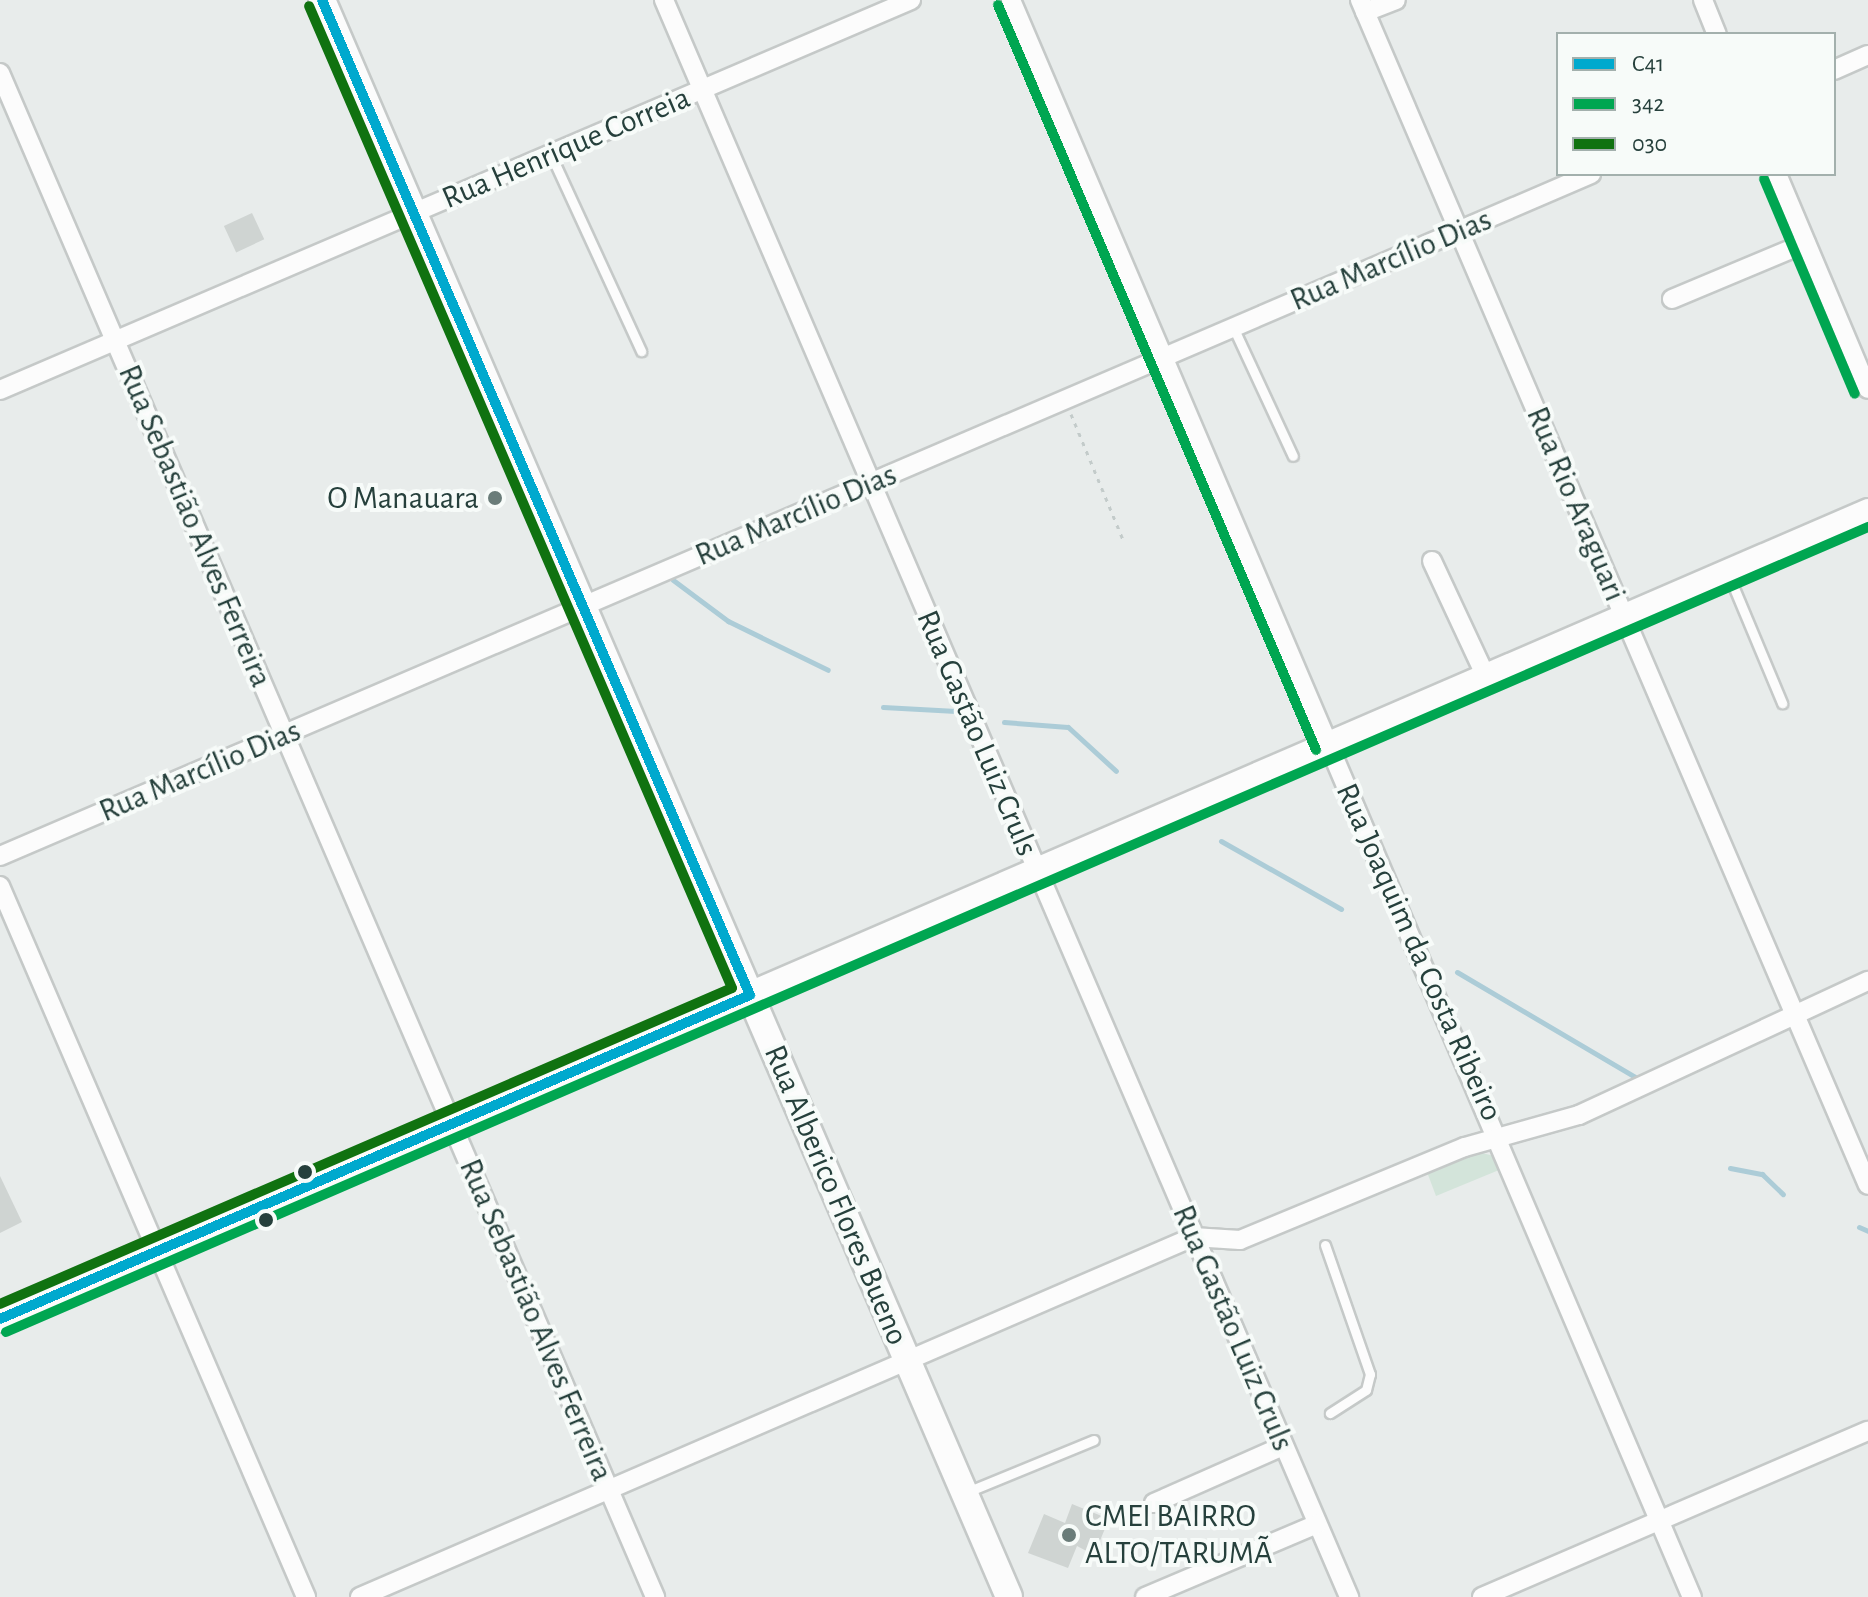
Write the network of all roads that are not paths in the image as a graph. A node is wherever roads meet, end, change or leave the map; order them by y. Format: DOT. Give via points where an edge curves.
graph roads {
  1 [pos="322,0"];
  2 [pos="664,0"];
  3 [pos="911,0"];
  4 [pos="1011,0"];
  5 [pos="1396,0"];
  6 [pos="1703,0"];
  7 [pos="1363,6"];
  8 [pos="1716,32"];
  9 [pos="1868,55"];
  10 [pos="1836,69"];
  11 [pos="0,73"];
  12 [pos="702,90"];
  13 [pos="551,155"];
  14 [pos="1586,176"];
  15 [pos="1778,176"];
  16 [pos="413,213"];
  17 [pos="1459,230"];
  18 [pos="1806,243"];
  19 [pos="1672,299"];
  20 [pos="1233,327"];
  21 [pos="115,341"];
  22 [pos="641,351"];
  23 [pos="1164,357"];
  24 [pos="1868,389"];
  25 [pos="0,390"];
  26 [pos="1293,456"];
  27 [pos="871,483"];
  28 [pos="1868,512"];
  29 [pos="1432,561"];
  30 [pos="1727,573"];
  31 [pos="583,607"];
  32 [pos="1625,617"];
  33 [pos="1486,677"];
  34 [pos="1782,703"];
  35 [pos="284,734"];
  36 [pos="1329,745"];
  37 [pos="0,856"];
  38 [pos="1036,871"];
  39 [pos="0,886"];
  40 [pos="1868,981"];
  41 [pos="750,995"];
  42 [pos="1794,1013"];
  43 [pos="452,1124"];
  44 [pos="1499,1136"];
  45 [pos="1868,1185"];
  46 [pos="1193,1237"];
  47 [pos="1325,1245"];
  48 [pos="157,1251"];
  49 [pos="0,1319"];
  50 [pos="907,1361"];
  51 [pos="1330,1413"];
  52 [pos="1868,1431"];
  53 [pos="1094,1440"];
  54 [pos="1283,1446"];
  55 [pos="609,1489"];
  56 [pos="964,1493"];
  57 [pos="1154,1503"];
  58 [pos="1660,1521"];
  59 [pos="1317,1524"];
  60 [pos="306,1597"];
  61 [pos="360,1597"];
  62 [pos="655,1597"];
  63 [pos="1009,1597"];
  64 [pos="1145,1597"];
  65 [pos="1349,1597"];
  66 [pos="1482,1597"];
  67 [pos="1692,1597"];
  1 -- 16 [label="street, Rua Alberico Flores Bueno"];
  2 -- 12 [label="street, Rua Gastão Luiz Cruls"];
  3 -- 12 [label="street, Rua Henrique Correia"];
  4 -- 23 [label="street, Rua Joaquim da Costa Ribeiro"];
  5 -- 7 [label="street"];
  6 -- 8 [label="street"];
  7 -- 17 [label="street, Rua Rio Araguari"];
  9 -- 10 [label="street"];
  11 -- 21 [label="street, Rua Sebastião Alves Ferreira"];
  12 -- 13 [label="street, Rua Henrique Correia"];
  12 -- 27 [label="street, Rua Gastão Luiz Cruls"];
  13 -- 16 [label="street, Rua Henrique Correia"];
  13 -- 22 [label="lane"];
  14 -- 17 [label="street, Rua Marcílio Dias"];
  15 -- 18 [label="street"];
  16 -- 21 [label="street, Rua Henrique Correia"];
  16 -- 31 [label="street, Rua Alberico Flores Bueno"];
  17 -- 20 [label="street, Rua Marcílio Dias"];
  17 -- 32 [label="street, Rua Rio Araguari"];
  18 -- 19 [label="street"];
  18 -- 24 [label="street"];
  20 -- 23 [label="street, Rua Marcílio Dias"];
  20 -- 26 [label="lane"];
  21 -- 25 [label="street, Rua Henrique Correia"];
  21 -- 35 [label="street, Rua Sebastião Alves Ferreira"];
  23 -- 27 [label="street, Rua Marcílio Dias"];
  23 -- 36 [label="street, Rua Joaquim da Costa Ribeiro"];
  27 -- 31 [label="street, Rua Marcílio Dias"];
  27 -- 38 [label="street, Rua Gastão Luiz Cruls"];
  28 -- 30 [label="street"];
  29 -- 33 [label="street"];
  30 -- 32 [label="street"];
  30 -- 34 [label="lane"];
  31 -- 35 [label="street, Rua Marcílio Dias"];
  31 -- 41 [label="street, Rua Alberico Flores Bueno"];
  32 -- 33 [label="street"];
  32 -- 42 [label="street, Rua Rio Araguari"];
  33 -- 36 [label="street"];
  35 -- 37 [label="street, Rua Marcílio Dias"];
  35 -- 43 [label="street, Rua Sebastião Alves Ferreira"];
  36 -- 38 [label="street"];
  36 -- 44 [label="street, Rua Joaquim da Costa Ribeiro"];
  38 -- 41 [label="street"];
  38 -- 46 [label="street, Rua Gastão Luiz Cruls"];
  39 -- 48 [label="street"];
  40 -- 42 [label="street"];
  41 -- 43 [label="street"];
  41 -- 50 [label="street, Rua Alberico Flores Bueno"];
  42 -- 44 [label="street" via="1600,1107"];
  42 -- 45 [label="street, Rua Rio Araguari"];
  43 -- 48 [label="street"];
  43 -- 55 [label="street, Rua Sebastião Alves Ferreira"];
  44 -- 46 [label="street" via="1240,1240"];
  44 -- 58 [label="street, Rua Joaquim da Costa Ribeiro"];
  46 -- 50 [label="street"];
  46 -- 54 [label="street, Rua Gastão Luiz Cruls"];
  47 -- 51 [label="lane" via="1370,1374 1366,1390"];
  48 -- 49 [label="street"];
  48 -- 60 [label="street"];
  50 -- 55 [label="street"];
  50 -- 56 [label="street, Rua Alberico Flores Bueno"];
  52 -- 58 [label="street"];
  53 -- 56 [label="lane"];
  54 -- 57 [label="street"];
  54 -- 59 [label="street, Rua Gastão Luiz Cruls"];
  55 -- 61 [label="street"];
  55 -- 62 [label="street, Rua Sebastião Alves Ferreira"];
  56 -- 63 [label="street, Rua Alberico Flores Bueno"];
  58 -- 66 [label="street"];
  58 -- 67 [label="street, Rua Joaquim da Costa Ribeiro"];
  59 -- 64 [label="street"];
  59 -- 65 [label="street, Rua Gastão Luiz Cruls"];
}
